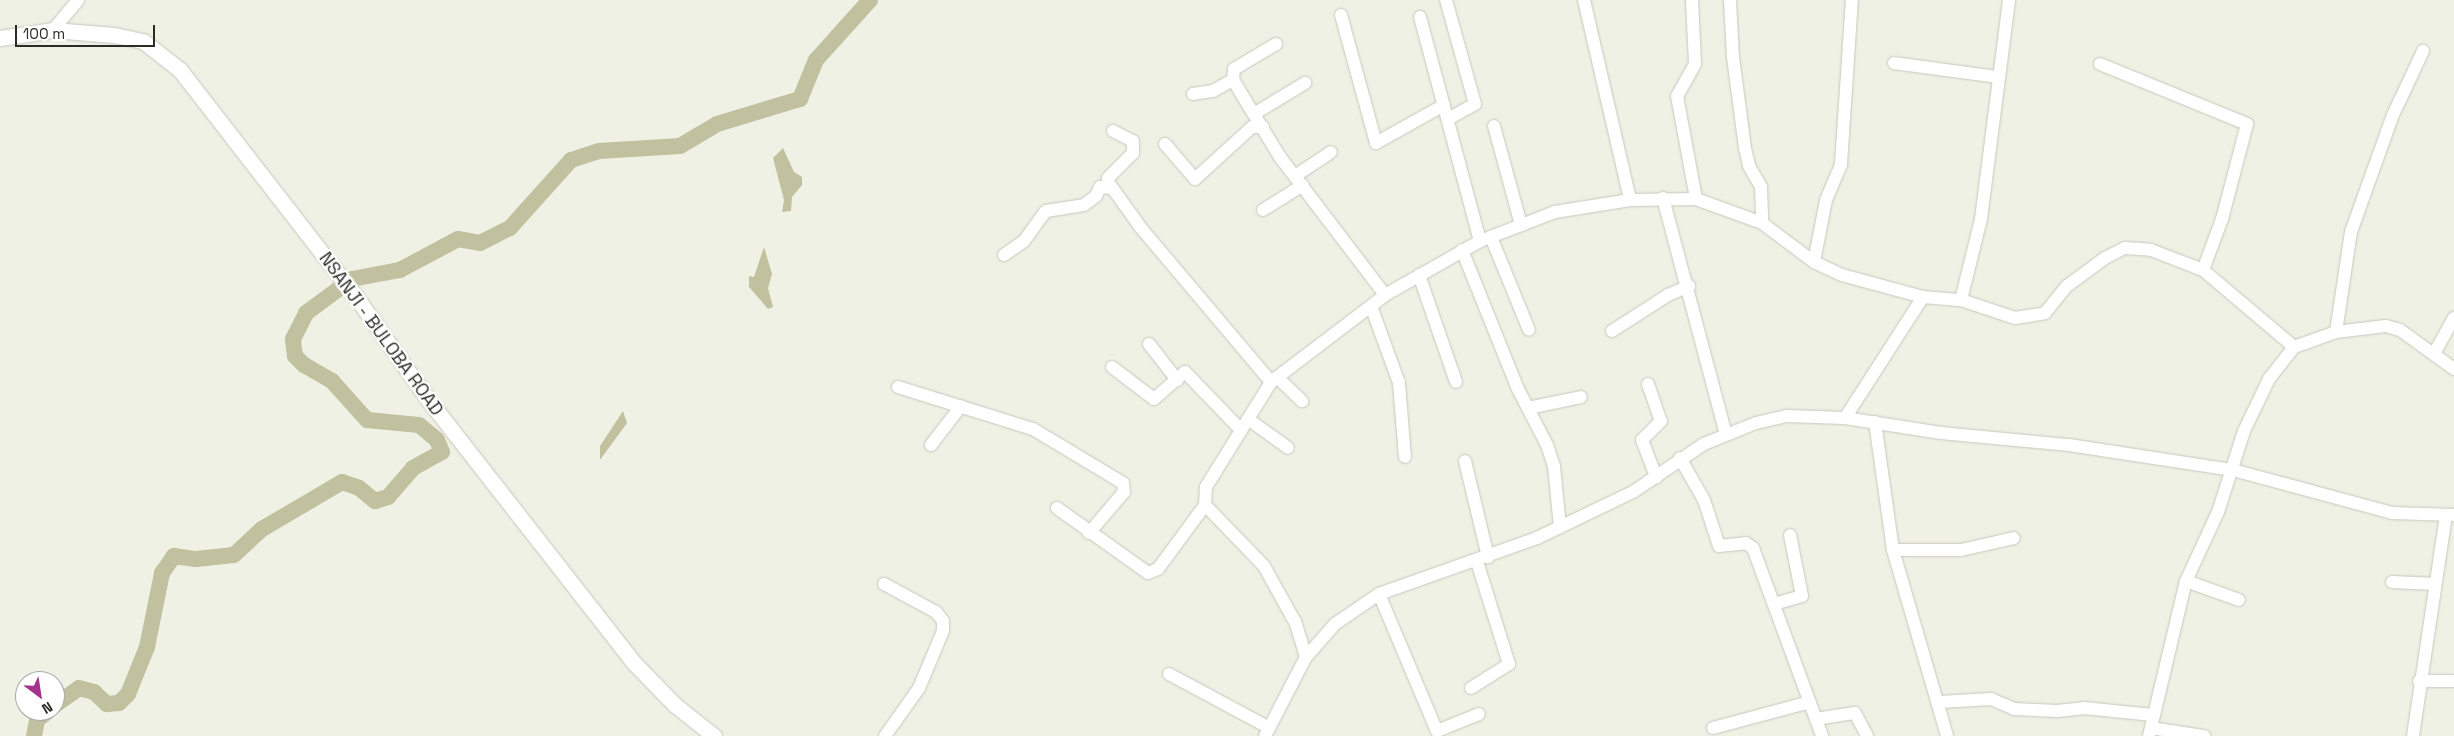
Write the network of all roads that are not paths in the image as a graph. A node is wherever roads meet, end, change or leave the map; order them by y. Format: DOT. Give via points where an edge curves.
graph roads {
  1 [pos="78,0"];
  2 [pos="1446,0"];
  3 [pos="1584,0"];
  4 [pos="1692,0"];
  5 [pos="1730,0"];
  6 [pos="1852,0"];
  7 [pos="2009,0"];
  8 [pos="1340,15"];
  9 [pos="1420,17"];
  10 [pos="53,30"];
  11 [pos="0,38"];
  12 [pos="1276,44"];
  13 [pos="2423,51"];
  14 [pos="1894,63"];
  15 [pos="2100,64"];
  16 [pos="1998,77"];
  17 [pos="1233,80"];
  18 [pos="1304,83"];
  19 [pos="1193,94"];
  20 [pos="1444,105"];
  21 [pos="1254,114"];
  22 [pos="1448,119"];
  23 [pos="1494,126"];
  24 [pos="1263,127"];
  25 [pos="1113,131"];
  26 [pos="1165,144"];
  27 [pos="1331,152"];
  28 [pos="1299,180"];
  29 [pos="1112,188"];
  30 [pos="1664,198"];
  31 [pos="1696,199"];
  32 [pos="1630,200"];
  33 [pos="1263,210"];
  34 [pos="1762,223"];
  35 [pos="1521,225"];
  36 [pos="1486,239"];
  37 [pos="1462,250"];
  38 [pos="1004,255"];
  39 [pos="1814,262"];
  40 [pos="2203,270"];
  41 [pos="1419,275"];
  42 [pos="1690,286"];
  43 [pos="1385,295"];
  44 [pos="1923,297"];
  45 [pos="1961,300"];
  46 [pos="1371,306"];
  47 [pos="2454,318"];
  48 [pos="1529,330"];
  49 [pos="1612,331"];
  50 [pos="2336,332"];
  51 [pos="1149,344"];
  52 [pos="2294,347"];
  53 [pos="2435,352"];
  54 [pos="1112,367"];
  55 [pos="2454,369"];
  56 [pos="1177,380"];
  57 [pos="1274,380"];
  58 [pos="1456,382"];
  59 [pos="1648,384"];
  60 [pos="898,388"];
  61 [pos="1581,397"];
  62 [pos="1302,401"];
  63 [pos="961,406"];
  64 [pos="1528,408"];
  65 [pos="1846,418"];
  66 [pos="1248,419"];
  67 [pos="1875,422"];
  68 [pos="1241,430"];
  69 [pos="1726,434"];
  70 [pos="931,445"];
  71 [pos="1288,448"];
  72 [pos="1405,457"];
  73 [pos="1680,458"];
  74 [pos="1466,461"];
  75 [pos="2233,470"];
  76 [pos="1656,477"];
  77 [pos="1205,505"];
  78 [pos="1057,508"];
  79 [pos="2450,515"];
  80 [pos="1560,527"];
  81 [pos="1089,533"];
  82 [pos="1790,535"];
  83 [pos="2014,538"];
  84 [pos="1894,550"];
  85 [pos="1482,560"];
  86 [pos="2186,582"];
  87 [pos="2392,582"];
  88 [pos="884,584"];
  89 [pos="2435,584"];
  90 [pos="1379,594"];
  91 [pos="2239,600"];
  92 [pos="1774,604"];
  93 [pos="1306,657"];
  94 [pos="1170,674"];
  95 [pos="2454,681"];
  96 [pos="2419,682"];
  97 [pos="1471,688"];
  98 [pos="1810,702"];
  99 [pos="1939,702"];
  100 [pos="1479,714"];
  101 [pos="2153,715"];
  102 [pos="1816,719"];
  103 [pos="1712,728"];
  104 [pos="1266,731"];
  105 [pos="2150,732"];
  106 [pos="714,736"];
  107 [pos="885,736"];
  108 [pos="1822,736"];
  109 [pos="1867,736"];
  110 [pos="1947,736"];
  111 [pos="2204,736"];
  112 [pos="2413,736"];
  1 -- 10 [label="street"];
  2 -- 22 [label="street" via="1475,104"];
  3 -- 32 [label="street"];
  4 -- 31 [label="street" via="1695,64 1677,96"];
  5 -- 34 [label="street" via="1733,57 1744,139 1749,166 1761,186"];
  6 -- 39 [label="street" via="1841,164 1826,200"];
  7 -- 16 [label="street"];
  8 -- 20 [label="street" via="1376,143"];
  9 -- 20 [label="street"];
  10 -- 11 [label="main road, NSANJI - BULOBA ROAD"];
  10 -- 106 [label="main road, NSANJI - BULOBA ROAD" via="143,41 180,70 354,294 430,402 634,663 675,705"];
  12 -- 17 [label="street" via="1234,70"];
  13 -- 50 [label="street" via="2393,115 2351,232"];
  14 -- 16 [label="street"];
  15 -- 40 [label="street" via="2246,124 2222,219"];
  16 -- 45 [label="street" via="1981,219"];
  17 -- 19 [label="street" via="1212,91"];
  17 -- 21 [label="street"];
  18 -- 21 [label="street"];
  20 -- 22 [label="street"];
  21 -- 24 [label="street"];
  22 -- 36 [label="street"];
  23 -- 35 [label="street"];
  24 -- 26 [label="street" via="1252,127 1195,179"];
  24 -- 28 [label="street"];
  25 -- 29 [label="street" via="1133,141 1133,153 1108,178"];
  27 -- 28 [label="street"];
  28 -- 33 [label="street"];
  28 -- 43 [label="street"];
  29 -- 38 [label="street" via="1100,187 1096,196 1084,205 1046,211 1024,241"];
  29 -- 57 [label="street" via="1141,228"];
  30 -- 31 [label="street"];
  30 -- 32 [label="street"];
  30 -- 42 [label="street"];
  31 -- 34 [label="street"];
  32 -- 35 [label="street" via="1555,212"];
  34 -- 39 [label="street"];
  35 -- 36 [label="street"];
  36 -- 37 [label="street"];
  36 -- 48 [label="street"];
  37 -- 41 [label="street"];
  37 -- 64 [label="street"];
  39 -- 44 [label="street" via="1868,283"];
  40 -- 45 [label="street" via="2151,250 2125,248 2067,286 2045,313 2015,318"];
  40 -- 52 [label="street"];
  41 -- 43 [label="street"];
  41 -- 58 [label="street"];
  42 -- 49 [label="street" via="1668,295"];
  42 -- 69 [label="street"];
  43 -- 46 [label="street"];
  44 -- 45 [label="street"];
  44 -- 65 [label="street"];
  46 -- 57 [label="street"];
  46 -- 72 [label="street" via="1399,383"];
  47 -- 53 [label="street"];
  50 -- 52 [label="street"];
  50 -- 53 [label="street" via="2386,326 2400,330"];
  51 -- 56 [label="street"];
  52 -- 75 [label="street" via="2269,379 2244,431"];
  53 -- 55 [label="street"];
  54 -- 56 [label="street" via="1154,399"];
  56 -- 68 [label="street" via="1185,372"];
  57 -- 62 [label="street"];
  57 -- 66 [label="street"];
  59 -- 76 [label="street" via="1661,422 1642,440"];
  60 -- 63 [label="street"];
  61 -- 64 [label="street"];
  63 -- 70 [label="street"];
  63 -- 81 [label="street" via="1033,430 1123,484 1124,492"];
  64 -- 80 [label="street" via="1554,466"];
  65 -- 67 [label="street"];
  65 -- 69 [label="street" via="1787,416"];
  66 -- 68 [label="street"];
  66 -- 71 [label="street"];
  67 -- 75 [label="street" via="1941,433 2069,445"];
  67 -- 84 [label="street"];
  68 -- 77 [label="street" via="1206,486"];
  69 -- 73 [label="street"];
  73 -- 76 [label="street"];
  73 -- 92 [label="street" via="1704,500 1719,546 1746,543 1753,548"];
  74 -- 85 [label="street"];
  75 -- 79 [label="street" via="2392,513"];
  75 -- 86 [label="street"];
  76 -- 80 [label="street" via="1633,492"];
  77 -- 81 [label="street" via="1154,572 1136,567"];
  77 -- 93 [label="street" via="1264,566 1295,622"];
  78 -- 81 [label="street"];
  79 -- 89 [label="street"];
  80 -- 85 [label="street"];
  82 -- 92 [label="street" via="1802,596"];
  83 -- 84 [label="street" via="1961,550"];
  84 -- 99 [label="street"];
  85 -- 90 [label="street"];
  85 -- 97 [label="street" via="1509,664"];
  86 -- 91 [label="street"];
  86 -- 101 [label="street"];
  87 -- 89 [label="street"];
  88 -- 107 [label="street" via="936,612 943,621 944,630 919,688"];
  89 -- 96 [label="street"];
  90 -- 93 [label="street" via="1336,624"];
  90 -- 100 [label="street" via="1438,731"];
  92 -- 98 [label="street"];
  93 -- 104 [label="street"];
  94 -- 104 [label="street"];
  95 -- 96 [label="street"];
  96 -- 112 [label="street"];
  98 -- 102 [label="street"];
  98 -- 103 [label="street"];
  99 -- 101 [label="street" via="1991,699 2014,708 2057,711 2084,708"];
  99 -- 110 [label="street"];
  101 -- 105 [label="street"];
  102 -- 108 [label="street"];
  102 -- 109 [label="street" via="1854,713"];
  105 -- 111 [label="street"];
}
